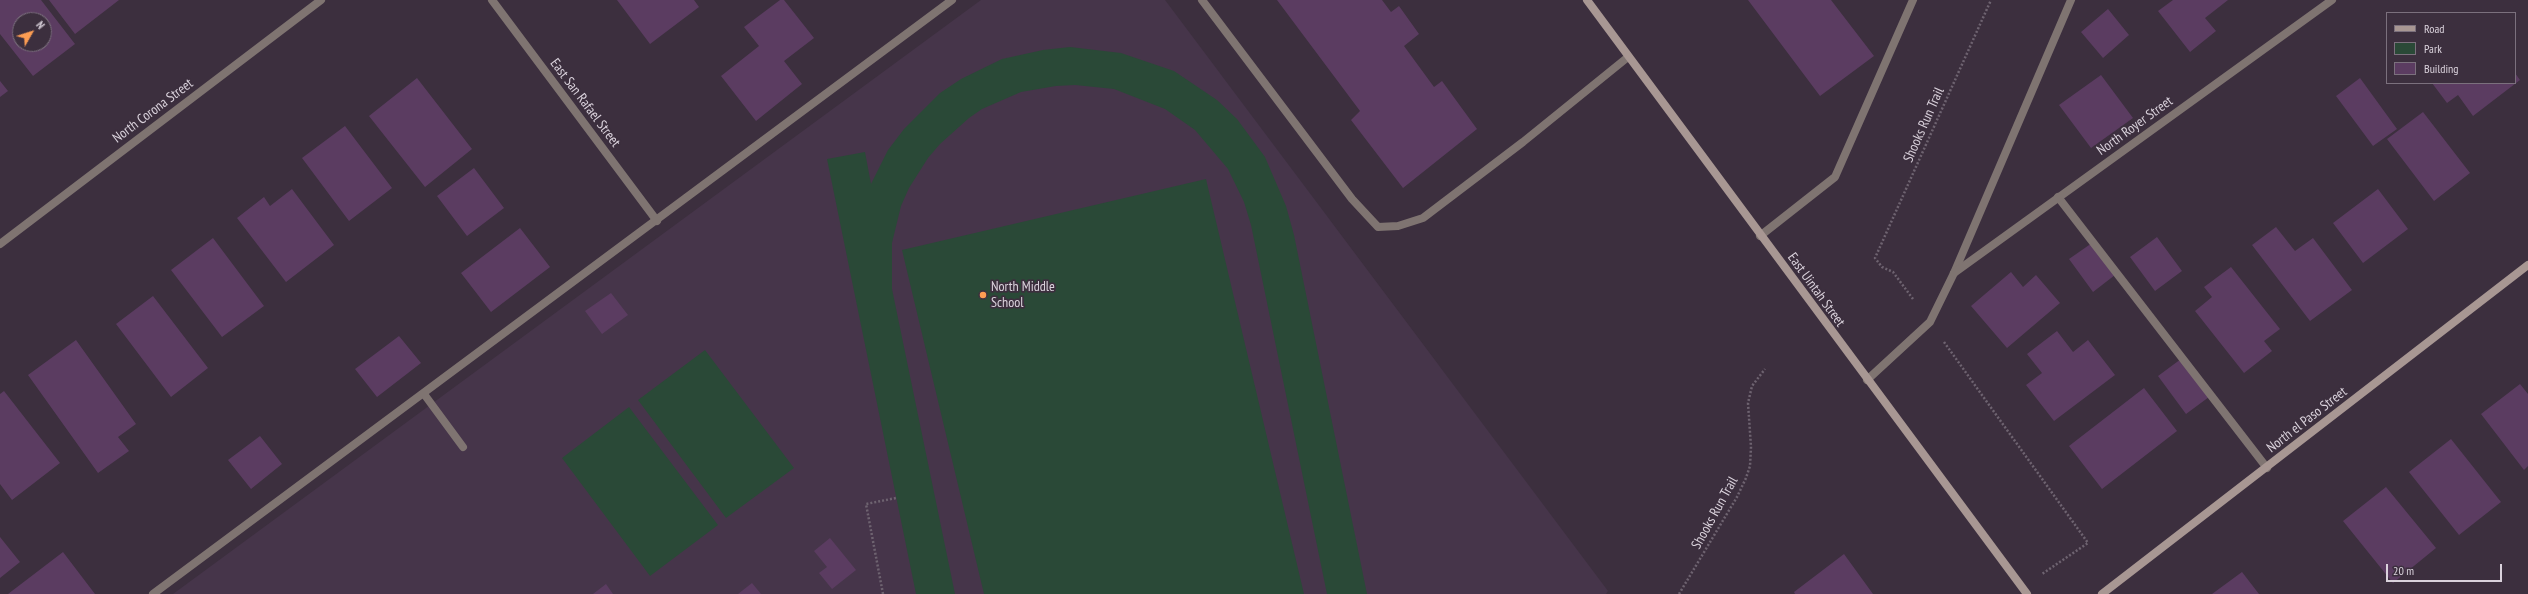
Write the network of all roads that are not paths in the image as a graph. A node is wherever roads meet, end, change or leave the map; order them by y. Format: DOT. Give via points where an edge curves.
graph roads {
  1 [pos="321,0"];
  2 [pos="492,0"];
  3 [pos="952,0"];
  4 [pos="1202,0"];
  5 [pos="1586,0"];
  6 [pos="1913,0"];
  7 [pos="2071,0"];
  8 [pos="2332,0"];
  9 [pos="1628,57"];
  10 [pos="2058,197"];
  11 [pos="657,221"];
  12 [pos="1760,236"];
  13 [pos="0,244"];
  14 [pos="2528,265"];
  15 [pos="1954,273"];
  16 [pos="1867,380"];
  17 [pos="424,394"];
  18 [pos="463,447"];
  19 [pos="2267,468"];
  20 [pos="2024,591"];
  21 [pos="153,594"];
  22 [pos="2102,594"];
  1 -- 13 [label="street, North Corona Street"];
  2 -- 11 [label="street, East San Rafael Street"];
  3 -- 11 [label="street"];
  4 -- 9 [label="street" via="1352,199 1378,227 1398,226 1423,218"];
  5 -- 9 [label="main road, East Uintah Street"];
  6 -- 12 [label="street" via="1835,177"];
  7 -- 15 [label="street"];
  8 -- 10 [label="street, North Royer Street"];
  9 -- 12 [label="main road, East Uintah Street"];
  10 -- 15 [label="street, North Royer Street"];
  10 -- 19 [label="street"];
  11 -- 17 [label="street"];
  12 -- 16 [label="main road, East Uintah Street"];
  14 -- 19 [label="main road, North el Paso Street"];
  15 -- 16 [label="street" via="1930,322"];
  16 -- 20 [label="main road, East Uintah Street"];
  17 -- 18 [label="street"];
  17 -- 21 [label="street"];
  19 -- 22 [label="main road, North el Paso Street"];
}
